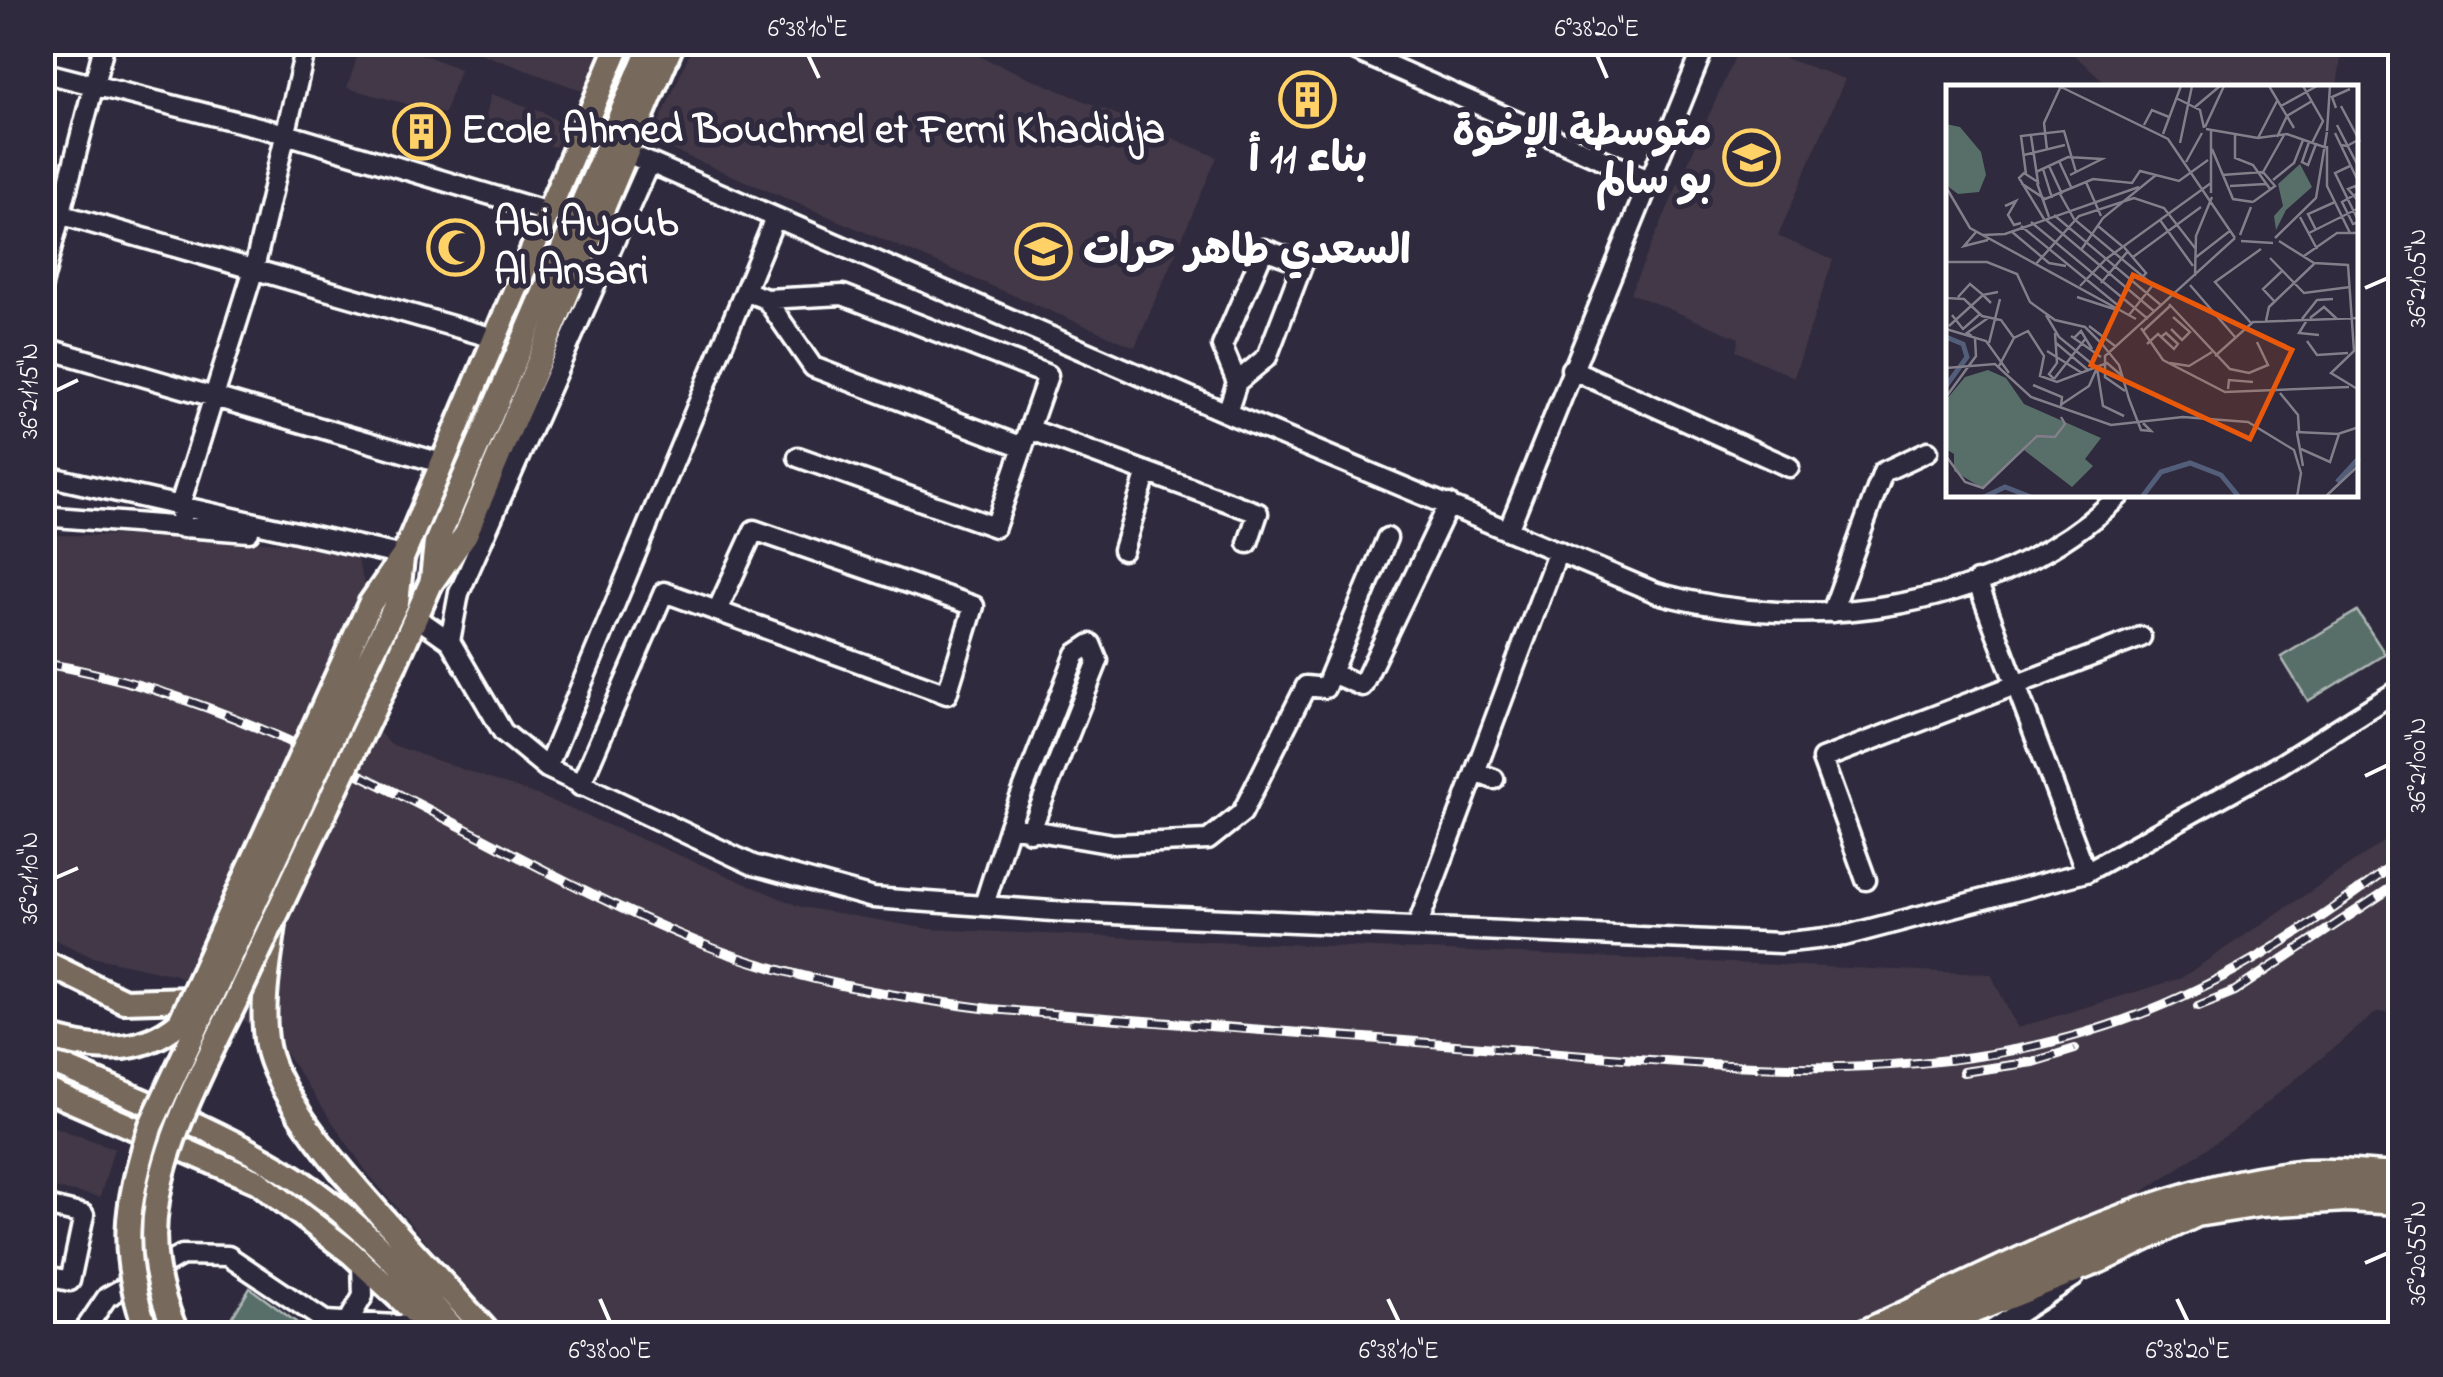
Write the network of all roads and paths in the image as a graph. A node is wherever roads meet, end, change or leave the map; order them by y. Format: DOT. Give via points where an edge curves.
graph roads {
  1 [pos="105,42"];
  2 [pos="307,42"];
  3 [pos="620,42"];
  4 [pos="633,42"];
  5 [pos="652,42"];
  6 [pos="673,42"];
  7 [pos="1336,42"];
  8 [pos="1706,42"];
  9 [pos="42,72"];
  10 [pos="92,85"];
  11 [pos="286,134"];
  12 [pos="638,158"];
  13 [pos="1649,180"];
  14 [pos="51,211"];
  15 [pos="548,212"];
  16 [pos="775,218"];
  17 [pos="254,270"];
  18 [pos="42,285"];
  19 [pos="745,291"];
  20 [pos="766,299"];
  21 [pos="495,335"];
  22 [pos="42,347"];
  23 [pos="1571,369"];
  24 [pos="1237,382"];
  25 [pos="214,398"];
  26 [pos="1227,413"];
  27 [pos="1026,438"];
  28 [pos="1928,451"];
  29 [pos="444,457"];
  30 [pos="798,457"];
  31 [pos="1789,466"];
  32 [pos="1147,472"];
  33 [pos="42,475"];
  34 [pos="2117,498"];
  35 [pos="1449,504"];
  36 [pos="179,508"];
  37 [pos="42,516"];
  38 [pos="88,520"];
  39 [pos="42,526"];
  40 [pos="183,528"];
  41 [pos="1509,528"];
  42 [pos="299,534"];
  43 [pos="1387,538"];
  44 [pos="1248,543"];
  45 [pos="1123,550"];
  46 [pos="1558,550"];
  47 [pos="402,556"];
  48 [pos="1977,581"];
  49 [pos="431,583"];
  50 [pos="717,611"];
  51 [pos="1832,612"];
  52 [pos="416,617"];
  53 [pos="2141,638"];
  54 [pos="450,641"];
  55 [pos="358,658"];
  56 [pos="1331,673"];
  57 [pos="2016,685"];
  58 [pos="2400,688"];
  59 [pos="1050,722"];
  60 [pos="1069,730"];
  61 [pos="547,768"];
  62 [pos="1475,772"];
  63 [pos="1494,779"];
  64 [pos="580,786"];
  65 [pos="1009,826"];
  66 [pos="1030,832"];
  67 [pos="2086,872"];
  68 [pos="1866,880"];
  69 [pos="984,906"];
  70 [pos="275,916"];
  71 [pos="1417,928"];
  72 [pos="42,961"];
  73 [pos="191,999"];
  74 [pos="42,1035"];
  75 [pos="42,1058"];
  76 [pos="42,1088"];
  77 [pos="2400,1178"];
  78 [pos="2400,1200"];
  79 [pos="42,1204"];
  80 [pos="2098,1258"];
  81 [pos="362,1265"];
  82 [pos="42,1275"];
  83 [pos="348,1322"];
  84 [pos="433,1332"];
  85 [pos="82,1334"];
  86 [pos="148,1334"];
  87 [pos="176,1334"];
  88 [pos="458,1334"];
  89 [pos="489,1334"];
  90 [pos="1866,1334"];
  91 [pos="1909,1334"];
  92 [pos="1986,1334"];
  1 -- 10 [label="street"];
  2 -- 11 [label="street"];
  3 -- 15 [label="main road"];
  4 -- 29 [label="main road" via="514,319"];
  5 -- 49 [label="main road" via="436,543"];
  6 -- 12 [label="main road"];
  7 -- 13 [label="street"];
  8 -- 13 [label="street"];
  9 -- 10 [label="street"];
  10 -- 11 [label="street"];
  10 -- 14 [label="street"];
  11 -- 15 [label="street"];
  11 -- 17 [label="street"];
  12 -- 16 [label="street"];
  12 -- 49 [label="main road" via="466,534"];
  12 -- 54 [label="street" via="459,594"];
  13 -- 23 [label="street"];
  14 -- 17 [label="street"];
  14 -- 18 [label="street"];
  15 -- 21 [label="main road"];
  16 -- 19 [label="street"];
  16 -- 26 [label="street"];
  17 -- 21 [label="street"];
  17 -- 25 [label="street"];
  19 -- 20 [label="street"];
  19 -- 61 [label="street"];
  20 -- 27 [label="street" via="813,367"];
  20 -- 27 [label="street" via="843,295 1048,375"];
  21 -- 29 [label="main road"];
  22 -- 25 [label="street"];
  23 -- 31 [label="street"];
  23 -- 41 [label="street"];
  24 -- 24 [label="street" via="1267,358 1303,262 1264,249 1222,346"];
  24 -- 26 [label="street"];
  25 -- 29 [label="street"];
  25 -- 36 [label="street"];
  26 -- 35 [label="street"];
  27 -- 30 [label="street" via="995,527"];
  27 -- 32 [label="street"];
  28 -- 51 [label="street" via="1882,472"];
  29 -- 47 [label="main road"];
  32 -- 44 [label="street" via="1258,513"];
  32 -- 45 [label="street"];
  33 -- 36 [label="street"];
  34 -- 48 [label="street" via="2036,553"];
  35 -- 41 [label="street"];
  35 -- 56 [label="street" via="1362,686"];
  36 -- 40 [label="street"];
  36 -- 42 [label="street"];
  37 -- 38 [label="street"];
  38 -- 39 [label="street"];
  38 -- 40 [label="street"];
  40 -- 42 [label="street"];
  41 -- 46 [label="street"];
  42 -- 47 [label="street"];
  43 -- 56 [label="street"];
  46 -- 51 [label="street" via="1657,593 1715,609"];
  46 -- 62 [label="street"];
  47 -- 55 [label="main road" via="397,602"];
  48 -- 51 [label="street" via="1902,606"];
  48 -- 57 [label="street"];
  49 -- 52 [label="main road"];
  50 -- 50 [label="street" via="948,694 974,606 754,530"];
  50 -- 64 [label="street" via="664,592"];
  52 -- 54 [label="street"];
  52 -- 70 [label="main road, bridge"];
  53 -- 57 [label="street"];
  54 -- 61 [label="street" via="503,732"];
  55 -- 73 [label="main road, bridge"];
  55 -- 86 [label="main road, bridge" via="151,1125 131,1184 131,1290"];
  56 -- 66 [label="street" via="1326,688 1306,686 1242,813 1208,840 1113,844"];
  57 -- 67 [label="street"];
  57 -- 68 [label="street" via="1822,759"];
  58 -- 67 [label="street" via="2281,764"];
  59 -- 60 [label="street"];
  59 -- 60 [label="street" via="1079,650 1091,644 1098,660"];
  59 -- 65 [label="street"];
  60 -- 66 [label="street"];
  61 -- 64 [label="street"];
  62 -- 63 [label="street"];
  62 -- 71 [label="street"];
  64 -- 69 [label="street" via="785,876 873,898"];
  65 -- 66 [label="street"];
  65 -- 69 [label="street"];
  67 -- 71 [label="street" via="1862,932 1780,943"];
  69 -- 71 [label="street"];
  70 -- 87 [label="main road, bridge" via="206,1065 157,1198 152,1242 161,1297"];
  70 -- 89 [label="main road" via="264,1004 280,1087 312,1134"];
  72 -- 73 [label="main road" via="124,1001"];
  73 -- 74 [label="main road, bridge" via="180,1022 137,1045 104,1050"];
  75 -- 88 [label="main road" via="230,1140 295,1178 412,1280"];
  76 -- 81 [label="main road" via="258,1182"];
  77 -- 90 [label="highway" via="2312,1174 2161,1202"];
  78 -- 80 [label="highway" via="2260,1202 2196,1212"];
  79 -- 82 [label="street" via="84,1216 70,1281"];
  80 -- 91 [label="highway"];
  80 -- 92 [label="street"];
  81 -- 83 [label="street" via="363,1296"];
  81 -- 84 [label="main road"];
  83 -- 84 [label="street"];
  83 -- 85 [label="street" via="326,1321 228,1256 182,1254 107,1297"];
}
